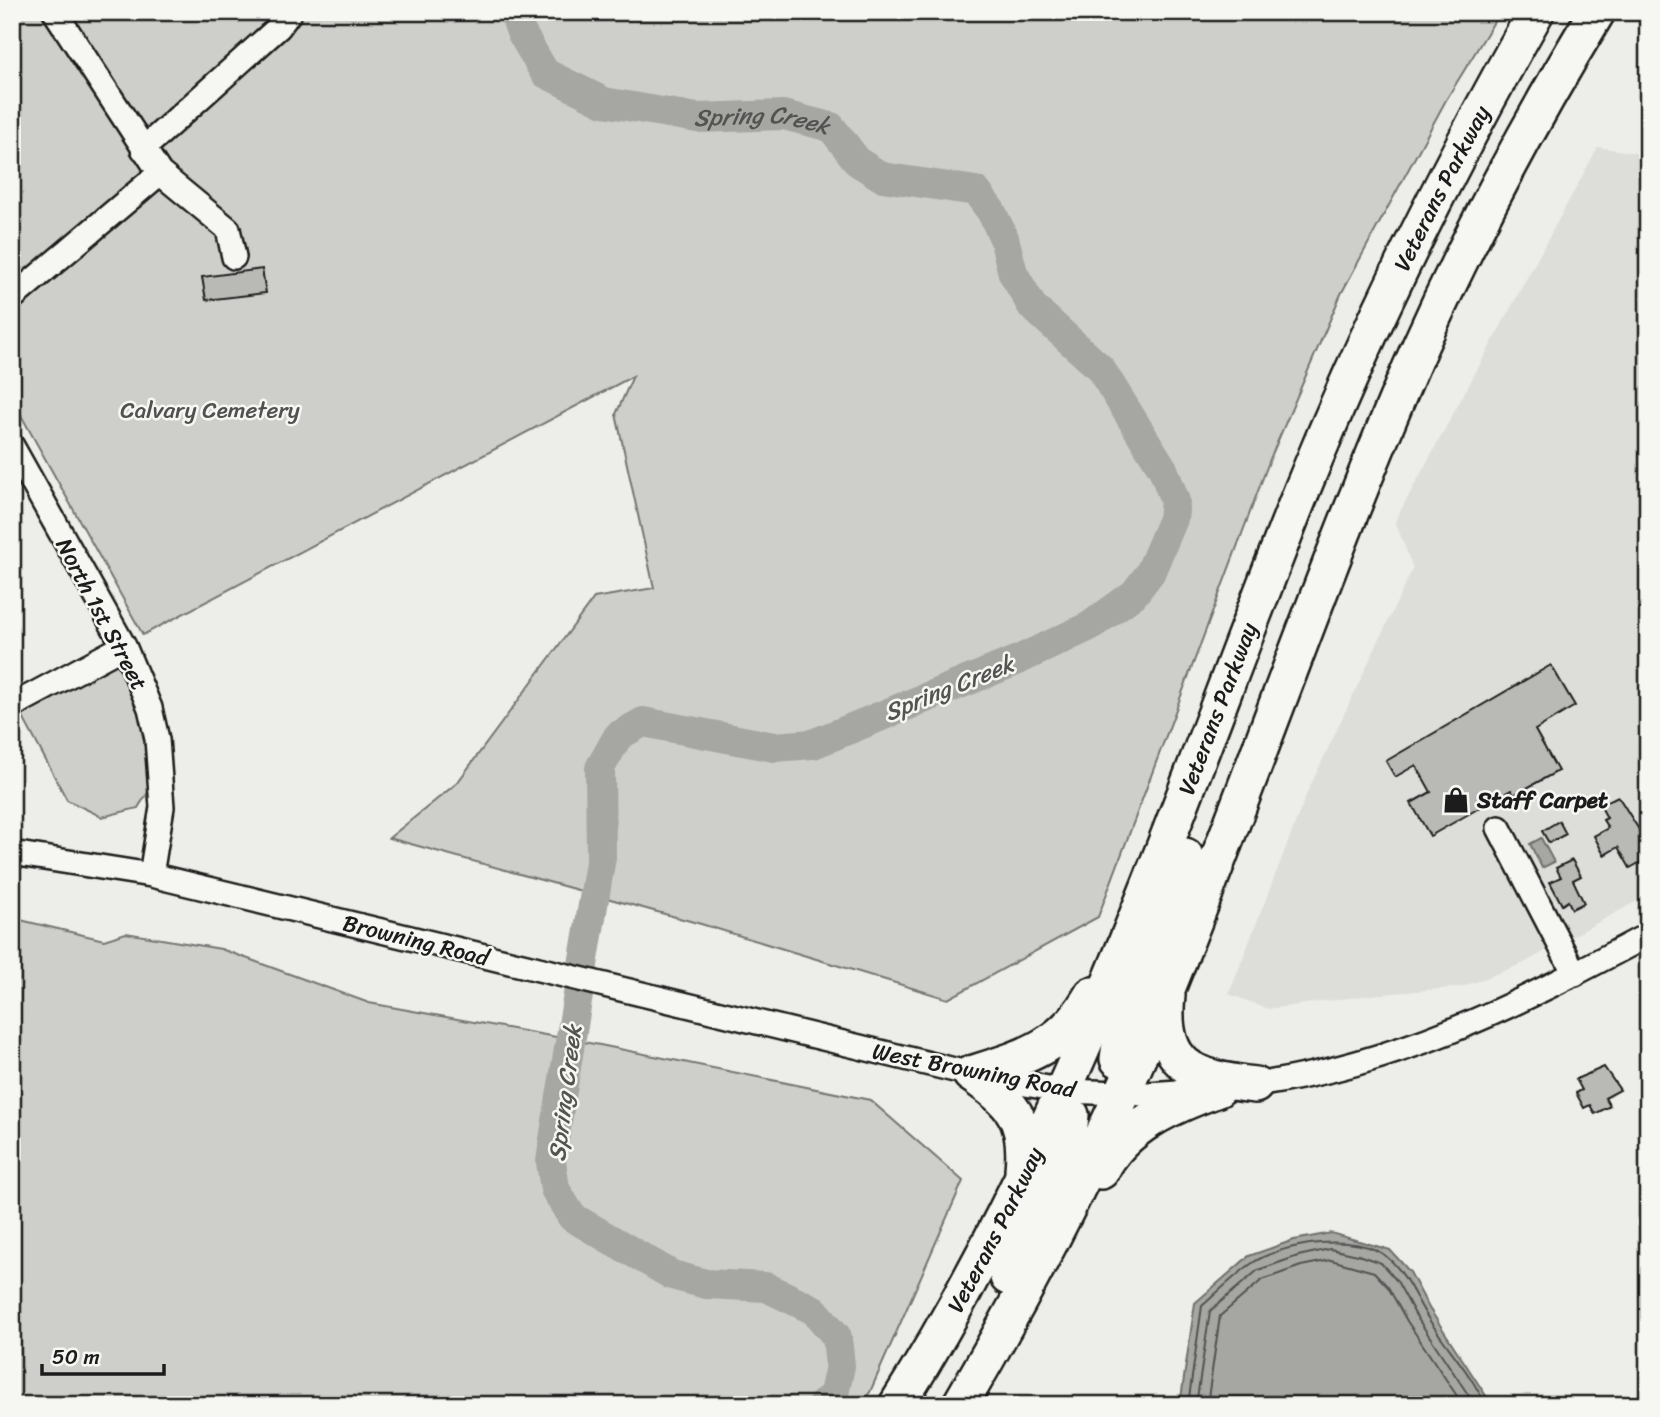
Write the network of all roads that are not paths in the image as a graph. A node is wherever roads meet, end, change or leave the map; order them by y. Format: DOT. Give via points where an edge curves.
graph roads {
  1 [pos="55,12"];
  2 [pos="290,12"];
  3 [pos="1536,12"];
  4 [pos="1597,12"];
  5 [pos="143,149"];
  6 [pos="160,173"];
  7 [pos="234,257"];
  8 [pos="12,298"];
  9 [pos="12,446"];
  10 [pos="124,646"];
  11 [pos="1220,704"];
  12 [pos="12,706"];
  13 [pos="1499,828"];
  14 [pos="12,853"];
  15 [pos="1162,856"];
  16 [pos="151,875"];
  17 [pos="1648,935"];
  18 [pos="1575,974"];
  19 [pos="1168,986"];
  20 [pos="817,1037"];
  21 [pos="971,1074"];
  22 [pos="1255,1085"];
  23 [pos="1218,1089"];
  24 [pos="1065,1091"];
  25 [pos="1122,1093"];
  26 [pos="1023,1178"];
  27 [pos="1005,1322"];
  28 [pos="897,1405"];
  29 [pos="943,1405"];
  30 [pos="960,1405"];
  1 -- 5 [label="street"];
  2 -- 5 [label="street"];
  3 -- 11 [label="highway, Veterans Parkway" via="1478,114 1374,321"];
  4 -- 19 [label="highway" via="1470,243 1421,344"];
  5 -- 6 [label="street"];
  6 -- 7 [label="street" via="228,229"];
  6 -- 8 [label="street"];
  9 -- 10 [label="street, North 1st Street"];
  10 -- 12 [label="street"];
  10 -- 16 [label="street, North 1st Street" via="139,676 157,738 162,807"];
  11 -- 15 [label="highway, Veterans Parkway"];
  11 -- 25 [label="highway" via="1196,818 1121,1038 1117,1081"];
  13 -- 18 [label="street"];
  14 -- 16 [label="street, Browning Road"];
  15 -- 21 [label="highway" via="1140,878 1093,995 1079,1018 1035,1052"];
  15 -- 24 [label="highway, Veterans Parkway"];
  16 -- 20 [label="street, Browning Road"];
  17 -- 18 [label="street, West Browning Road"];
  18 -- 22 [label="street, West Browning Road" via="1431,1041 1322,1073"];
  19 -- 22 [label="highway" via="1167,1029 1178,1059 1197,1075"];
  19 -- 25 [label="highway"];
  20 -- 21 [label="street, West Browning Road"];
  21 -- 24 [label="street, West Browning Road"];
  21 -- 26 [label="highway" via="999,1094 1021,1122"];
  22 -- 23 [label="street, West Browning Road"];
  23 -- 25 [label="street, West Browning Road"];
  23 -- 27 [label="highway" via="1151,1119 1115,1149 1034,1300"];
  24 -- 25 [label="street, West Browning Road"];
  24 -- 26 [label="highway, Veterans Parkway"];
  24 -- 29 [label="highway" via="1072,1117 1069,1134 1012,1268"];
  25 -- 27 [label="highway" via="1061,1221"];
  26 -- 28 [label="highway, Veterans Parkway" via="954,1310"];
  27 -- 30 [label="highway"];
}
